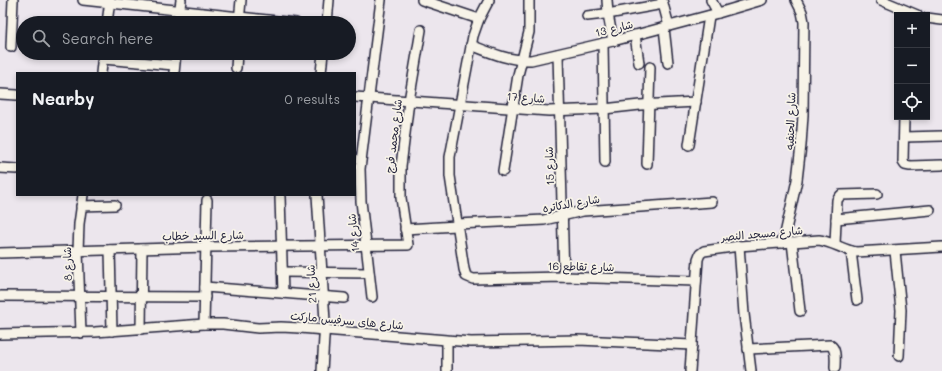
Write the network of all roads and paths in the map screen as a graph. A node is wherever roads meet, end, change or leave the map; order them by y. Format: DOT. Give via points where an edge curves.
graph roads {
  1 [pos="13,0"];
  2 [pos="83,0"];
  3 [pos="180,0"];
  4 [pos="241,0"];
  5 [pos="329,0"];
  6 [pos="381,0"];
  7 [pos="422,0"];
  8 [pos="489,0"];
  9 [pos="529,0"];
  10 [pos="607,0"];
  11 [pos="711,0"];
  12 [pos="762,0"];
  13 [pos="796,0"];
  14 [pos="881,0"];
  15 [pos="110,1"];
  16 [pos="663,2"];
  17 [pos="903,8"];
  18 [pos="180,10"];
  19 [pos="608,14"];
  20 [pos="713,15"];
  21 [pos="108,16"];
  22 [pos="179,16"];
  23 [pos="215,16"];
  24 [pos="239,16"];
  25 [pos="328,16"];
  26 [pos="587,16"];
  27 [pos="930,18"];
  28 [pos="479,19"];
  29 [pos="942,20"];
  30 [pos="666,27"];
  31 [pos="421,30"];
  32 [pos="635,35"];
  33 [pos="612,41"];
  34 [pos="603,43"];
  35 [pos="471,45"];
  36 [pos="11,47"];
  37 [pos="558,54"];
  38 [pos="103,60"];
  39 [pos="125,60"];
  40 [pos="237,60"];
  41 [pos="322,60"];
  42 [pos="522,60"];
  43 [pos="639,63"];
  44 [pos="668,63"];
  45 [pos="650,67"];
  46 [pos="236,68"];
  47 [pos="174,69"];
  48 [pos="101,72"];
  49 [pos="321,72"];
  50 [pos="0,94"];
  51 [pos="16,95"];
  52 [pos="356,97"];
  53 [pos="368,98"];
  54 [pos="409,101"];
  55 [pos="696,102"];
  56 [pos="460,104"];
  57 [pos="649,104"];
  58 [pos="513,109"];
  59 [pos="604,109"];
  60 [pos="559,111"];
  61 [pos="904,120"];
  62 [pos="942,136"];
  63 [pos="904,137"];
  64 [pos="689,145"];
  65 [pos="605,162"];
  66 [pos="647,164"];
  67 [pos="942,165"];
  68 [pos="0,168"];
  69 [pos="16,169"];
  70 [pos="504,171"];
  71 [pos="877,194"];
  72 [pos="83,196"];
  73 [pos="317,196"];
  74 [pos="280,197"];
  75 [pos="207,200"];
  76 [pos="712,202"];
  77 [pos="114,205"];
  78 [pos="81,206"];
  79 [pos="930,210"];
  80 [pos="562,216"];
  81 [pos="836,219"];
  82 [pos="457,225"];
  83 [pos="405,229"];
  84 [pos="787,242"];
  85 [pos="835,244"];
  86 [pos="408,245"];
  87 [pos="281,246"];
  88 [pos="321,246"];
  89 [pos="366,246"];
  90 [pos="739,246"];
  91 [pos="207,247"];
  92 [pos="942,247"];
  93 [pos="142,249"];
  94 [pos="110,250"];
  95 [pos="78,251"];
  96 [pos="851,251"];
  97 [pos="895,251"];
  98 [pos="0,253"];
  99 [pos="282,272"];
  100 [pos="322,273"];
  101 [pos="369,273"];
  102 [pos="564,277"];
  103 [pos="696,281"];
  104 [pos="205,287"];
  105 [pos="282,293"];
  106 [pos="0,296"];
  107 [pos="80,297"];
  108 [pos="205,297"];
  109 [pos="324,297"];
  110 [pos="372,297"];
  111 [pos="111,298"];
  112 [pos="142,298"];
  113 [pos="344,298"];
  114 [pos="856,300"];
  115 [pos="800,311"];
  116 [pos="204,324"];
  117 [pos="141,329"];
  118 [pos="325,330"];
  119 [pos="112,331"];
  120 [pos="81,333"];
  121 [pos="0,334"];
  122 [pos="447,341"];
  123 [pos="692,346"];
  124 [pos="748,349"];
  125 [pos="899,356"];
  126 [pos="836,368"];
  127 [pos="322,371"];
  128 [pos="447,371"];
  129 [pos="690,371"];
  130 [pos="751,371"];
  1 -- 36 [label="street"];
  2 -- 15 [label="street"];
  3 -- 18 [label="street"];
  4 -- 24 [label="street"];
  5 -- 25 [label="street"];
  6 -- 53 [label="street, شارع 14"];
  7 -- 28 [label="street"];
  8 -- 28 [label="street"];
  9 -- 42 [label="street" via="529,32"];
  10 -- 19 [label="street"];
  11 -- 20 [label="street"];
  12 -- 20 [label="street, شارع 13"];
  13 -- 84 [label="street, شارع الحنفيه" via="804,22 803,122"];
  14 -- 17 [label="street"];
  15 -- 18 [label="street"];
  15 -- 21 [label="street"];
  16 -- 19 [label="street"];
  16 -- 30 [label="street"];
  18 -- 22 [label="street"];
  18 -- 23 [label="street"];
  19 -- 26 [label="street"];
  19 -- 33 [label="street"];
  20 -- 30 [label="street, شارع 13"];
  20 -- 55 [label="street"];
  27 -- 29 [label="street"];
  28 -- 35 [label="street"];
  30 -- 32 [label="street, شارع 13"];
  30 -- 44 [label="street"];
  31 -- 54 [label="street, شارع محمد فرج"];
  32 -- 33 [label="street, شارع 13"];
  32 -- 43 [label="street"];
  33 -- 34 [label="street, شارع 13"];
  34 -- 37 [label="street, شارع 13"];
  34 -- 59 [label="street"];
  35 -- 42 [label="street, شارع 13" via="500,56"];
  35 -- 56 [label="street"];
  37 -- 42 [label="street, شارع 13"];
  37 -- 60 [label="street, شارع 15"];
  38 -- 48 [label="street"];
  39 -- 47 [label="street"];
  40 -- 46 [label="street"];
  41 -- 49 [label="street"];
  42 -- 58 [label="street"];
  45 -- 57 [label="street"];
  50 -- 51 [label="street"];
  52 -- 53 [label="street, شارع 17"];
  53 -- 54 [label="street, شارع 17"];
  53 -- 89 [label="street, شارع 14" via="360,169"];
  54 -- 56 [label="street, شارع 17"];
  54 -- 83 [label="street, شارع محمد فرج" via="401,166 401,198"];
  55 -- 57 [label="street, شارع 17"];
  55 -- 64 [label="street"];
  56 -- 58 [label="street, شارع 17"];
  56 -- 82 [label="street" via="450,166"];
  57 -- 59 [label="street, شارع 17"];
  57 -- 66 [label="street"];
  58 -- 60 [label="street, شارع 17"];
  58 -- 70 [label="street"];
  59 -- 60 [label="street, شارع 17"];
  59 -- 65 [label="street"];
  60 -- 80 [label="street, شارع 15"];
  61 -- 63 [label="street"];
  62 -- 63 [label="street"];
  63 -- 67 [label="street" via="903,162 906,166"];
  68 -- 69 [label="street"];
  71 -- 81 [label="street" via="840,196 837,200"];
  72 -- 78 [label="street, شارع 8"];
  73 -- 88 [label="street, شارع 21"];
  74 -- 87 [label="street"];
  75 -- 91 [label="street"];
  76 -- 80 [label="street, شارع الدكاتره" via="583,210"];
  77 -- 78 [label="street"];
  78 -- 95 [label="street, شارع 8"];
  79 -- 81 [label="street"];
  80 -- 82 [label="street, شارع الدكاتره" via="544,220"];
  80 -- 102 [label="street, شارع 15"];
  81 -- 85 [label="street"];
  82 -- 83 [label="street, شارع الدكاتره"];
  82 -- 102 [label="street, شارع تقاطع 16" via="466,276 473,279"];
  83 -- 86 [label="street, شارع محمد فرج"];
  84 -- 85 [label="street, شارع مسجد النصر" via="819,240"];
  84 -- 90 [label="street, شارع مسجد النصر"];
  84 -- 115 [label="street, شارع الحنفيه"];
  85 -- 96 [label="street, شارع مسجد النصر"];
  86 -- 89 [label="street, شارع السيد خطاب"];
  87 -- 88 [label="street, شارع السيد خطاب"];
  87 -- 91 [label="street, شارع السيد خطاب"];
  87 -- 99 [label="street"];
  88 -- 89 [label="street, شارع السيد خطاب"];
  88 -- 100 [label="street, شارع 21"];
  89 -- 101 [label="street, شارع 14"];
  90 -- 103 [label="street, شارع مسجد النصر" via="702,252 699,256"];
  90 -- 124 [label="street"];
  91 -- 93 [label="street, شارع السيد خطاب"];
  91 -- 104 [label="street"];
  92 -- 97 [label="street, شارع مسجد النصر"];
  93 -- 94 [label="street, شارع السيد خطاب"];
  93 -- 112 [label="street"];
  94 -- 95 [label="street, شارع السيد خطاب"];
  94 -- 111 [label="street"];
  95 -- 98 [label="street, شارع السيد خطاب"];
  95 -- 107 [label="street, شارع 8"];
  96 -- 97 [label="street, شارع مسجد النصر"];
  96 -- 114 [label="street"];
  97 -- 125 [label="street" via="901,310"];
  99 -- 100 [label="street"];
  99 -- 105 [label="street"];
  100 -- 101 [label="street"];
  100 -- 109 [label="street, شارع 21"];
  101 -- 110 [label="street, شارع 14"];
  102 -- 103 [label="street, شارع تقاطع 16"];
  103 -- 123 [label="street, شارع مسجد النصر"];
  104 -- 105 [label="street"];
  104 -- 108 [label="street"];
  105 -- 109 [label="street"];
  106 -- 107 [label="street"];
  107 -- 111 [label="street"];
  107 -- 120 [label="street, شارع 8"];
  108 -- 112 [label="street"];
  108 -- 116 [label="street"];
  109 -- 113 [label="street"];
  109 -- 118 [label="street, شارع 21"];
  111 -- 112 [label="street"];
  111 -- 119 [label="street"];
  112 -- 117 [label="street"];
  116 -- 117 [label="street, شارع هاى سرفيس ماركت"];
  116 -- 118 [label="street, شارع هاى سرفيس ماركت"];
  117 -- 119 [label="street, شارع هاى سرفيس ماركت"];
  118 -- 122 [label="street, شارع هاى سرفيس ماركت"];
  118 -- 127 [label="street, شارع 21"];
  119 -- 120 [label="street, شارع هاى سرفيس ماركت"];
  120 -- 121 [label="street, شارع هاى سرفيس ماركت"];
  122 -- 123 [label="street, شارع هاى سرفيس ماركت" via="578,340"];
  122 -- 128 [label="street"];
  123 -- 129 [label="street, شارع مسجد النصر"];
  124 -- 126 [label="street" via="830,345 835,350"];
  124 -- 130 [label="street"];
}
